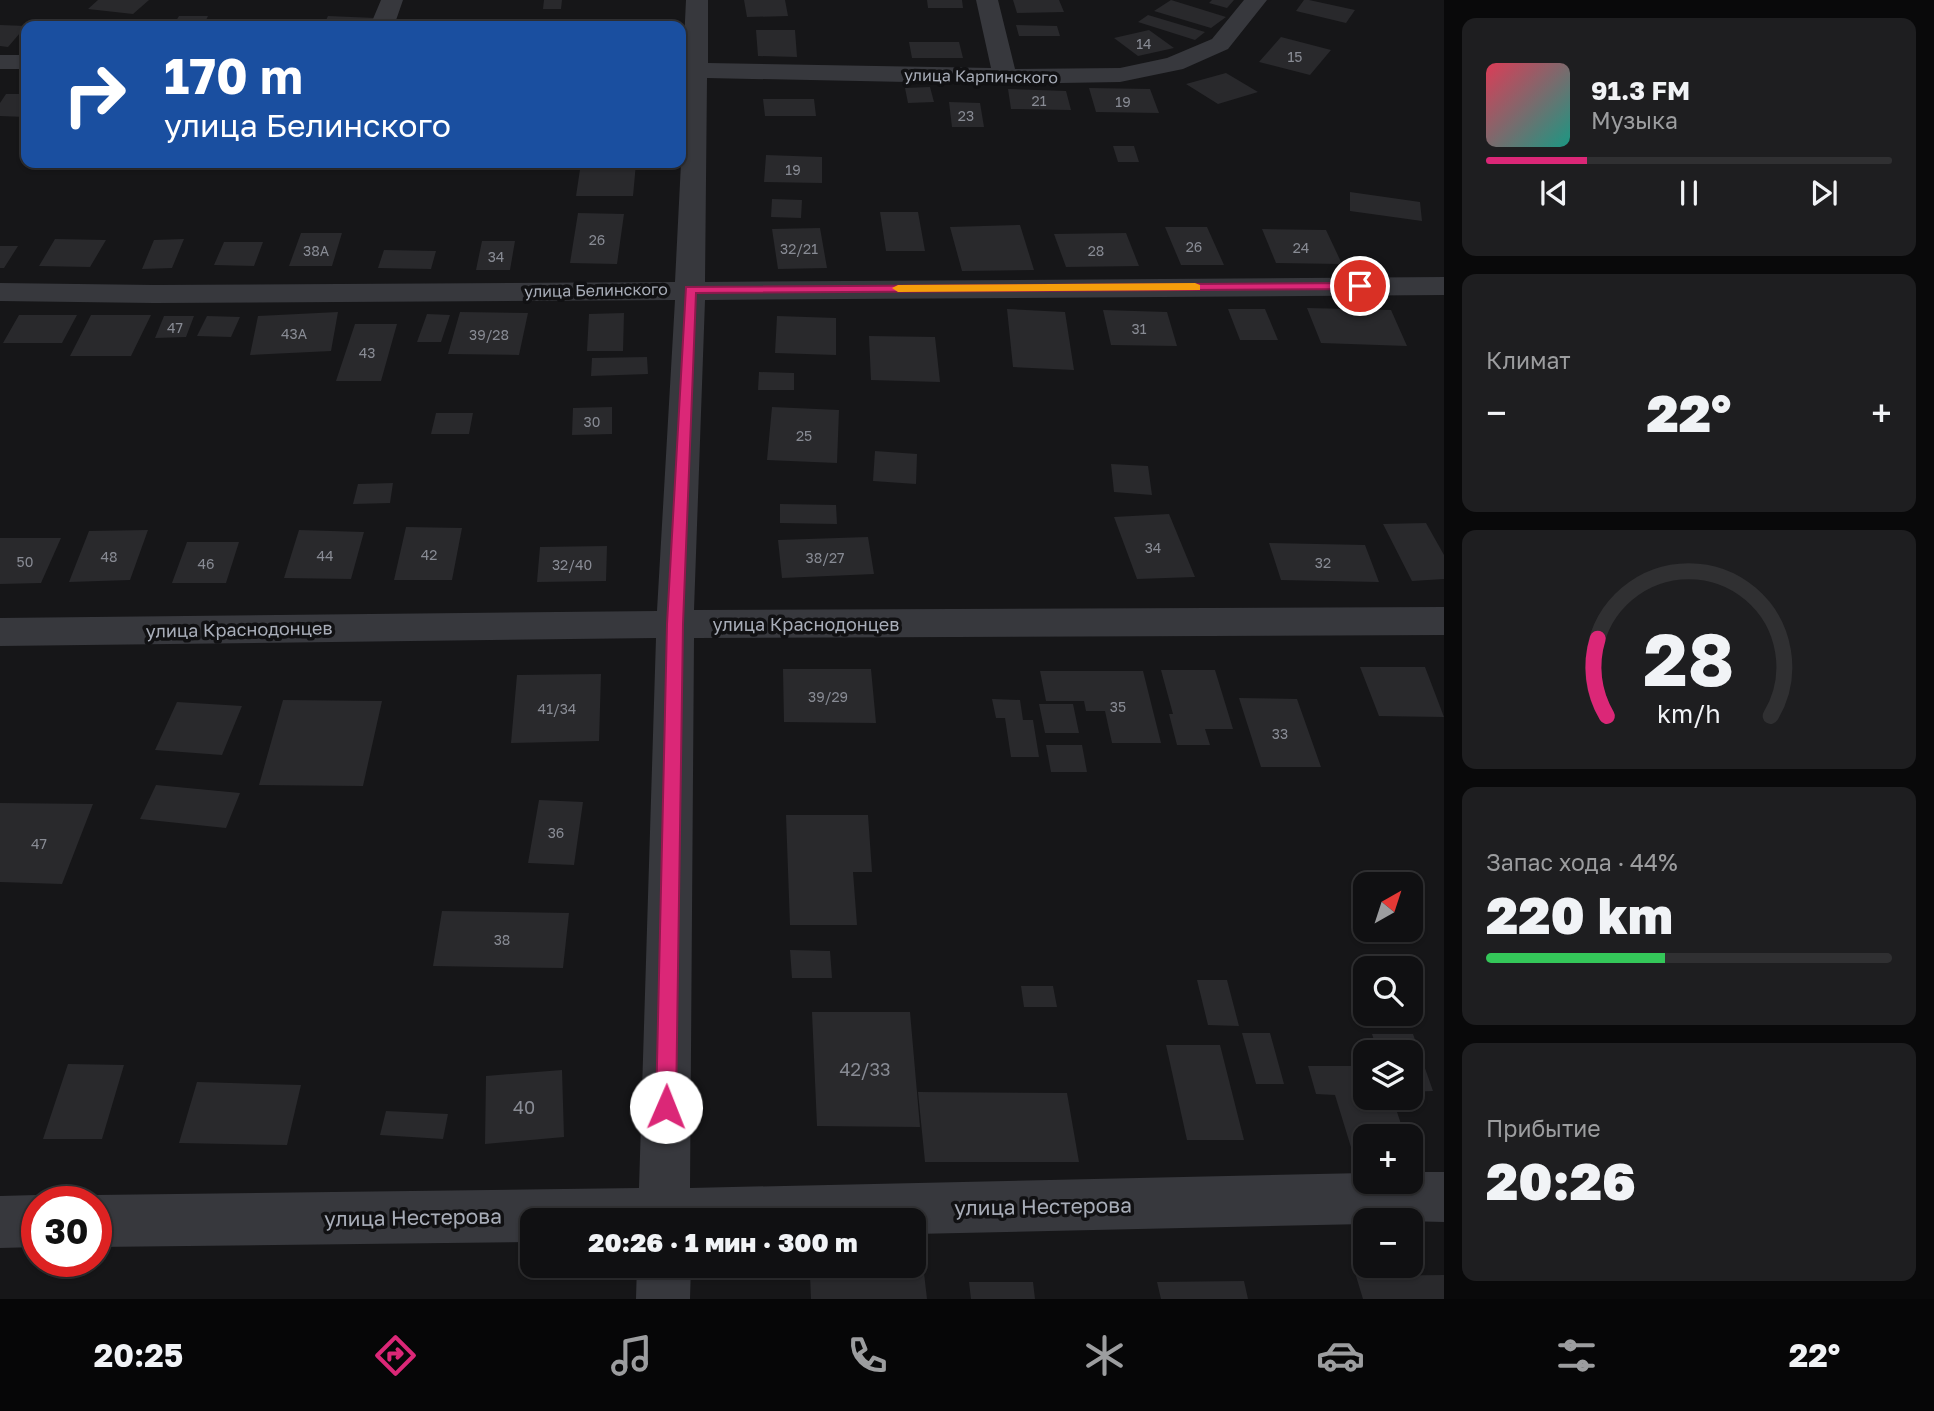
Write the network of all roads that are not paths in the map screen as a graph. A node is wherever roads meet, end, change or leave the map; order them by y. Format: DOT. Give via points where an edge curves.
graph roads {
  1 [pos="392,0"];
  2 [pos="697,0"];
  3 [pos="987,0"];
  4 [pos="1256,0"];
  5 [pos="384,21"];
  6 [pos="0,62"];
  7 [pos="21,62"];
  8 [pos="689,71"];
  9 [pos="1004,77"];
  10 [pos="1444,286"];
  11 [pos="690,289"];
  12 [pos="0,292"];
  13 [pos="1444,621"];
  14 [pos="675,624"];
  15 [pos="0,632"];
  16 [pos="1444,1198"];
  17 [pos="664,1208"];
  18 [pos="926,1211"];
  19 [pos="520,1218"];
  20 [pos="21,1221"];
  21 [pos="112,1221"];
  22 [pos="0,1222"];
  23 [pos="664,1278"];
  24 [pos="663,1299"];
  1 -- 5 [label="street"];
  2 -- 8 [label="street"];
  3 -- 9 [label="street"];
  4 -- 9 [label="street, улица Карпинского" via="1220,44 1174,64 1120,75"];
  6 -- 7 [label="street"];
  8 -- 9 [label="street, улица Карпинского"];
  8 -- 11 [label="street"];
  10 -- 11 [label="street, улица Белинского"];
  11 -- 12 [label="street, улица Белинского" via="154,295"];
  11 -- 14 [label="street"];
  13 -- 14 [label="street, улица Краснодонцев"];
  14 -- 15 [label="street, улица Краснодонцев"];
  14 -- 17 [label="street"];
  16 -- 18 [label="street, улица Нестерова"];
  19 -- 21 [label="street, улица Нестерова"];
  20 -- 22 [label="street"];
  23 -- 24 [label="street"];
}
